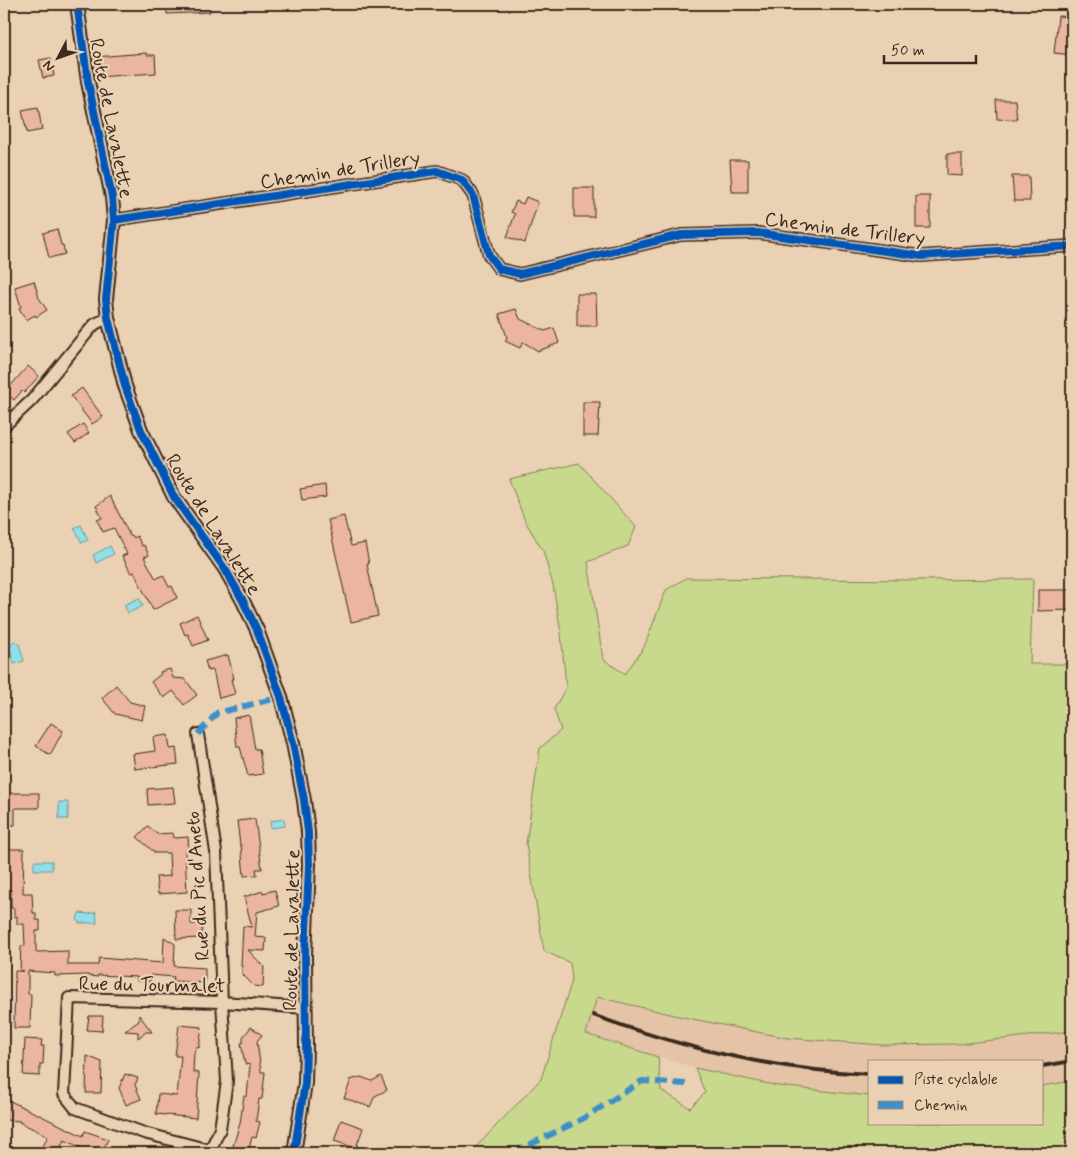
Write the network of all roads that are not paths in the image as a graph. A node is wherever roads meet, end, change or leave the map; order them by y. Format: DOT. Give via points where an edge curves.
graph roads {
  1 [pos="77,4"];
  2 [pos="114,220"];
  3 [pos="1072,246"];
  4 [pos="108,318"];
  5 [pos="4,426"];
  6 [pos="198,734"];
  7 [pos="222,1002"];
  8 [pos="306,1008"];
  9 [pos="210,1152"];
  10 [pos="294,1153"];
  1 -- 2 [label="street, Route de Lavalette"];
  2 -- 3 [label="street, Chemin de Trillery" via="437,171 462,180 473,195 489,255 499,269 520,274 681,235 758,233 921,256"];
  2 -- 4 [label="street, Route de Lavalette" via="106,299"];
  4 -- 5 [label="street" via="86,333 32,400"];
  4 -- 8 [label="street, Route de Lavalette" via="125,386 153,455 178,504 242,599 281,697 308,832"];
  6 -- 7 [label="street, Rue du Pic d'Aneto" via="216,852"];
  7 -- 8 [label="street, Rue du Tourmalet"];
  7 -- 9 [label="street, Rue du Pic d'Aneto" via="227,1081 220,1129"];
  7 -- 9 [label="street, Rue du Tourmalet" via="69,998 64,1094 75,1108"];
  8 -- 10 [label="street, Route de Lavalette" via="305,1083"];
}
